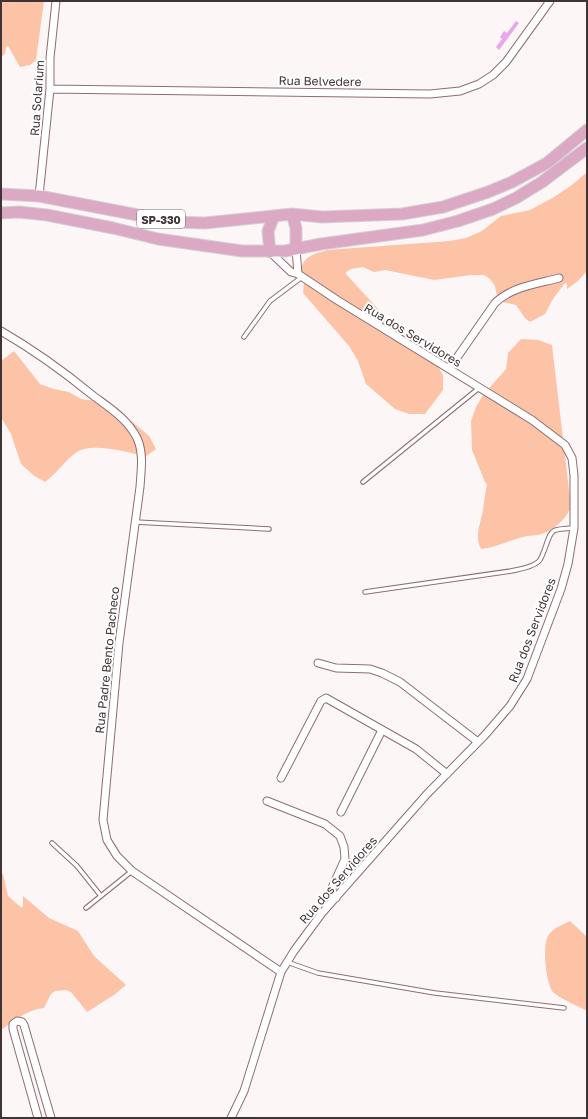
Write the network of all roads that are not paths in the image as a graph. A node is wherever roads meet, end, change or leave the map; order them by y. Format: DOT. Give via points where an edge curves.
graph roads {
  1 [pos="56,1"];
  2 [pos="550,1"];
  3 [pos="50,89"];
  4 [pos="587,130"];
  5 [pos="587,148"];
  6 [pos="1,194"];
  7 [pos="39,196"];
  8 [pos="1,213"];
  9 [pos="292,214"];
  10 [pos="274,216"];
  11 [pos="296,249"];
  12 [pos="270,252"];
  13 [pos="300,276"];
  14 [pos="559,278"];
  15 [pos="1,330"];
  16 [pos="244,337"];
  17 [pos="449,369"];
  18 [pos="480,388"];
  19 [pos="363,482"];
  20 [pos="135,522"];
  21 [pos="269,528"];
  22 [pos="574,528"];
  23 [pos="365,592"];
  24 [pos="318,663"];
  25 [pos="382,730"];
  26 [pos="478,742"];
  27 [pos="447,774"];
  28 [pos="281,778"];
  29 [pos="267,801"];
  30 [pos="341,812"];
  31 [pos="52,843"];
  32 [pos="132,871"];
  33 [pos="101,896"];
  34 [pos="336,898"];
  35 [pos="86,908"];
  36 [pos="287,962"];
  37 [pos="281,972"];
  38 [pos="564,1008"];
  39 [pos="38,1118"];
  40 [pos="51,1118"];
  41 [pos="230,1118"];
  1 -- 3 [label="street, Rua Solarium" via="50,58"];
  2 -- 3 [label="street, Rua Belvedere" via="506,62 479,84 460,91 430,94"];
  3 -- 7 [label="street, Rua Solarium"];
  4 -- 9 [label="main road, SP-330" via="547,163 530,173 488,192 443,207 422,212 376,216 322,217"];
  5 -- 11 [label="main road, SP-330" via="542,182 493,209 423,230"];
  6 -- 7 [label="main road, SP-330"];
  7 -- 10 [label="main road, SP-330" via="174,222 205,223"];
  8 -- 12 [label="main road, SP-330" via="47,215 158,239 242,251"];
  9 -- 10 [label="main road, SP-330"];
  9 -- 11 [label="main road" via="296,228"];
  10 -- 12 [label="main road" via="268,231"];
  11 -- 12 [label="main road, SP-330"];
  11 -- 13 [label="street"];
  12 -- 13 [label="street, Rua dos Servidores" via="291,272"];
  13 -- 16 [label="lane" via="270,301"];
  13 -- 17 [label="street, Rua dos Servidores"];
  14 -- 17 [label="street" via="502,296"];
  15 -- 20 [label="street, Rua Padre Bento Pacheco" via="69,376 122,417 129,426 137,439 142,467"];
  17 -- 18 [label="street, Rua dos Servidores"];
  18 -- 19 [label="lane"];
  18 -- 22 [label="street, Rua dos Servidores" via="566,444 572,458 574,475"];
  20 -- 21 [label="lane"];
  20 -- 32 [label="street, Rua Padre Bento Pacheco" via="119,643 103,820 107,840 117,856"];
  22 -- 23 [label="lane" via="554,530 549,535 541,558 532,566"];
  22 -- 26 [label="street, Rua dos Servidores" via="561,589 527,679 510,706"];
  24 -- 26 [label="street" via="336,668 370,669 382,673 400,682"];
  25 -- 27 [label="street" via="416,749"];
  25 -- 28 [label="street" via="326,698 321,701"];
  25 -- 30 [label="street"];
  26 -- 27 [label="street, Rua dos Servidores"];
  27 -- 34 [label="street, Rua dos Servidores"];
  29 -- 34 [label="street" via="325,824 340,836 344,847 344,859 331,890"];
  31 -- 33 [label="lane" via="77,866"];
  32 -- 33 [label="lane"];
  32 -- 37 [label="street, Rua Padre Bento Pacheco"];
  33 -- 35 [label="lane"];
  34 -- 36 [label="street, Rua dos Servidores"];
  36 -- 37 [label="street, Rua dos Servidores"];
  36 -- 38 [label="lane" via="318,973 435,993"];
  37 -- 41 [label="street, Rua dos Servidores" via="244,1091"];
  39 -- 40 [label="street" via="13,1029 13,1024 17,1021 24,1025"];
}
